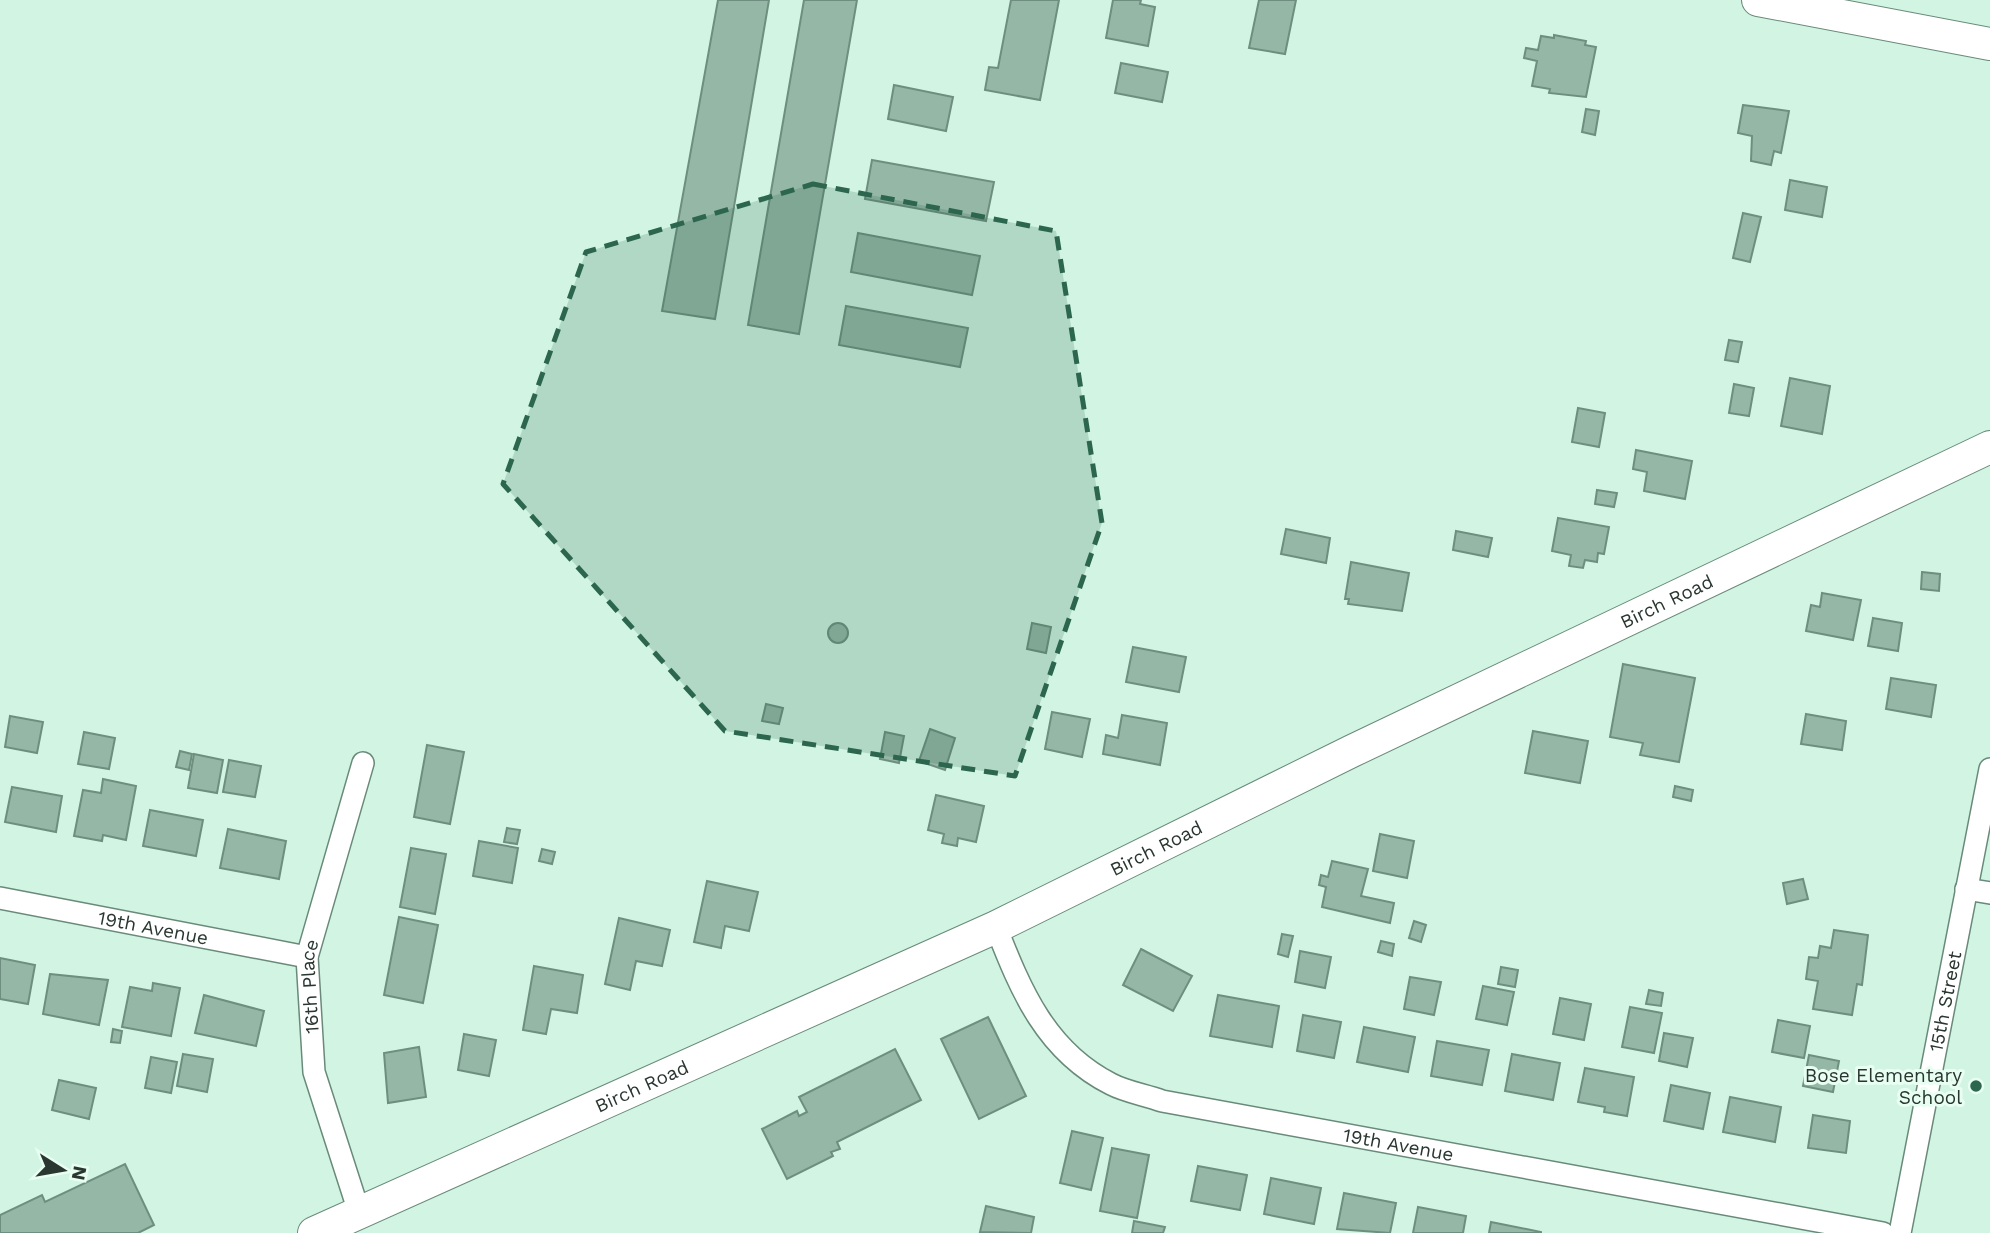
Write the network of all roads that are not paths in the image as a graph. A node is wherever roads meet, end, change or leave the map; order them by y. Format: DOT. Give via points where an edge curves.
graph roads {
  1 [pos="1758,0"];
  2 [pos="1990,44"];
  3 [pos="1990,447"];
  4 [pos="363,763"];
  5 [pos="1990,769"];
  6 [pos="1966,889"];
  7 [pos="1990,893"];
  8 [pos="0,898"];
  9 [pos="996,927"];
  10 [pos="307,957"];
  11 [pos="359,1212"];
  12 [pos="314,1233"];
  13 [pos="1884,1233"];
  14 [pos="1900,1233"];
  1 -- 2 [label="street"];
  3 -- 9 [label="street, Birch Road" via="1352,751"];
  4 -- 10 [label="street, 16th Place"];
  5 -- 6 [label="street, 15th Street"];
  6 -- 7 [label="street"];
  6 -- 14 [label="street, 15th Street"];
  8 -- 10 [label="street, 19th Avenue"];
  9 -- 11 [label="street, Birch Road"];
  9 -- 13 [label="street, 19th Avenue" via="1034,1014 1070,1057 1112,1085 1162,1101"];
  10 -- 11 [label="street, 16th Place" via="314,1072"];
  11 -- 12 [label="street, Birch Road"];
}
